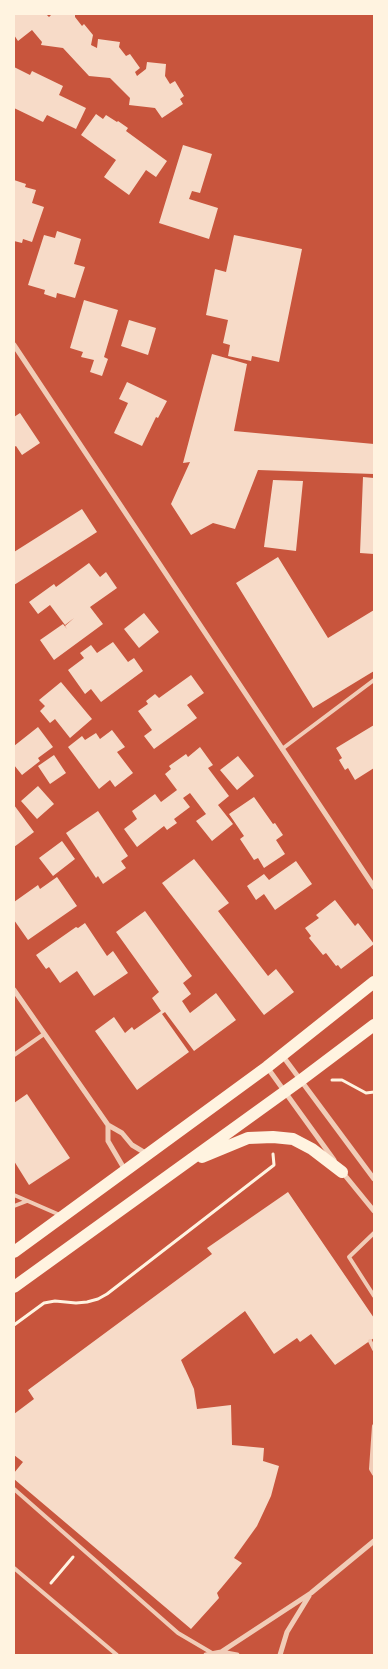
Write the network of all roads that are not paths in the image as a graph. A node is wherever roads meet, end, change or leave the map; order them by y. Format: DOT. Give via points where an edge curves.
graph roads {
  1 [pos="14,344"];
  2 [pos="374,680"];
  3 [pos="282,749"];
  4 [pos="374,887"];
  5 [pos="374,982"];
  6 [pos="14,990"];
  7 [pos="374,1025"];
  8 [pos="44,1034"];
  9 [pos="14,1055"];
  10 [pos="282,1055"];
  11 [pos="267,1067"];
  12 [pos="301,1080"];
  13 [pos="284,1092"];
  14 [pos="108,1125"];
  15 [pos="147,1154"];
  16 [pos="183,1164"];
  17 [pos="125,1170"];
  18 [pos="342,1172"];
  19 [pos="374,1179"];
  20 [pos="14,1195"];
  21 [pos="27,1201"];
  22 [pos="14,1206"];
  23 [pos="374,1212"];
  24 [pos="63,1216"];
  25 [pos="374,1233"];
  26 [pos="14,1252"];
  27 [pos="14,1288"];
  28 [pos="374,1296"];
  29 [pos="370,1341"];
  30 [pos="374,1348"];
  31 [pos="374,1426"];
  32 [pos="373,1447"];
  33 [pos="374,1474"];
  34 [pos="14,1489"];
  35 [pos="374,1541"];
  36 [pos="14,1568"];
  37 [pos="311,1593"];
  38 [pos="221,1652"];
  39 [pos="212,1653"];
  40 [pos="117,1655"];
  41 [pos="206,1655"];
  42 [pos="237,1655"];
  43 [pos="280,1655"];
  1 -- 3 [label="street"];
  2 -- 3 [label="lane"];
  3 -- 4 [label="street"];
  5 -- 10 [label="main road"];
  6 -- 8 [label="street"];
  7 -- 12 [label="main road"];
  8 -- 9 [label="lane"];
  8 -- 14 [label="street"];
  10 -- 11 [label="main road"];
  10 -- 12 [label="street"];
  11 -- 13 [label="street"];
  11 -- 15 [label="main road"];
  12 -- 13 [label="main road"];
  12 -- 19 [label="street"];
  13 -- 16 [label="main road"];
  13 -- 18 [label="street"];
  14 -- 15 [label="street"];
  14 -- 17 [label="street" via="108,1141"];
  15 -- 17 [label="main road"];
  16 -- 18 [label="main road" via="248,1138 273,1136 293,1139"];
  16 -- 27 [label="main road"];
  17 -- 24 [label="main road"];
  18 -- 23 [label="street"];
  20 -- 21 [label="lane"];
  21 -- 22 [label="lane"];
  21 -- 24 [label="lane"];
  24 -- 26 [label="main road"];
  25 -- 28 [label="lane" via="349,1257"];
  29 -- 30 [label="lane"];
  31 -- 32 [label="lane"];
  32 -- 33 [label="lane" via="371,1469"];
  34 -- 39 [label="lane" via="178,1633"];
  35 -- 37 [label="street"];
  36 -- 40 [label="lane"];
  37 -- 38 [label="street"];
  37 -- 43 [label="street" via="287,1632"];
  38 -- 39 [label="street"];
  38 -- 42 [label="street"];
  39 -- 41 [label="street"];
}
